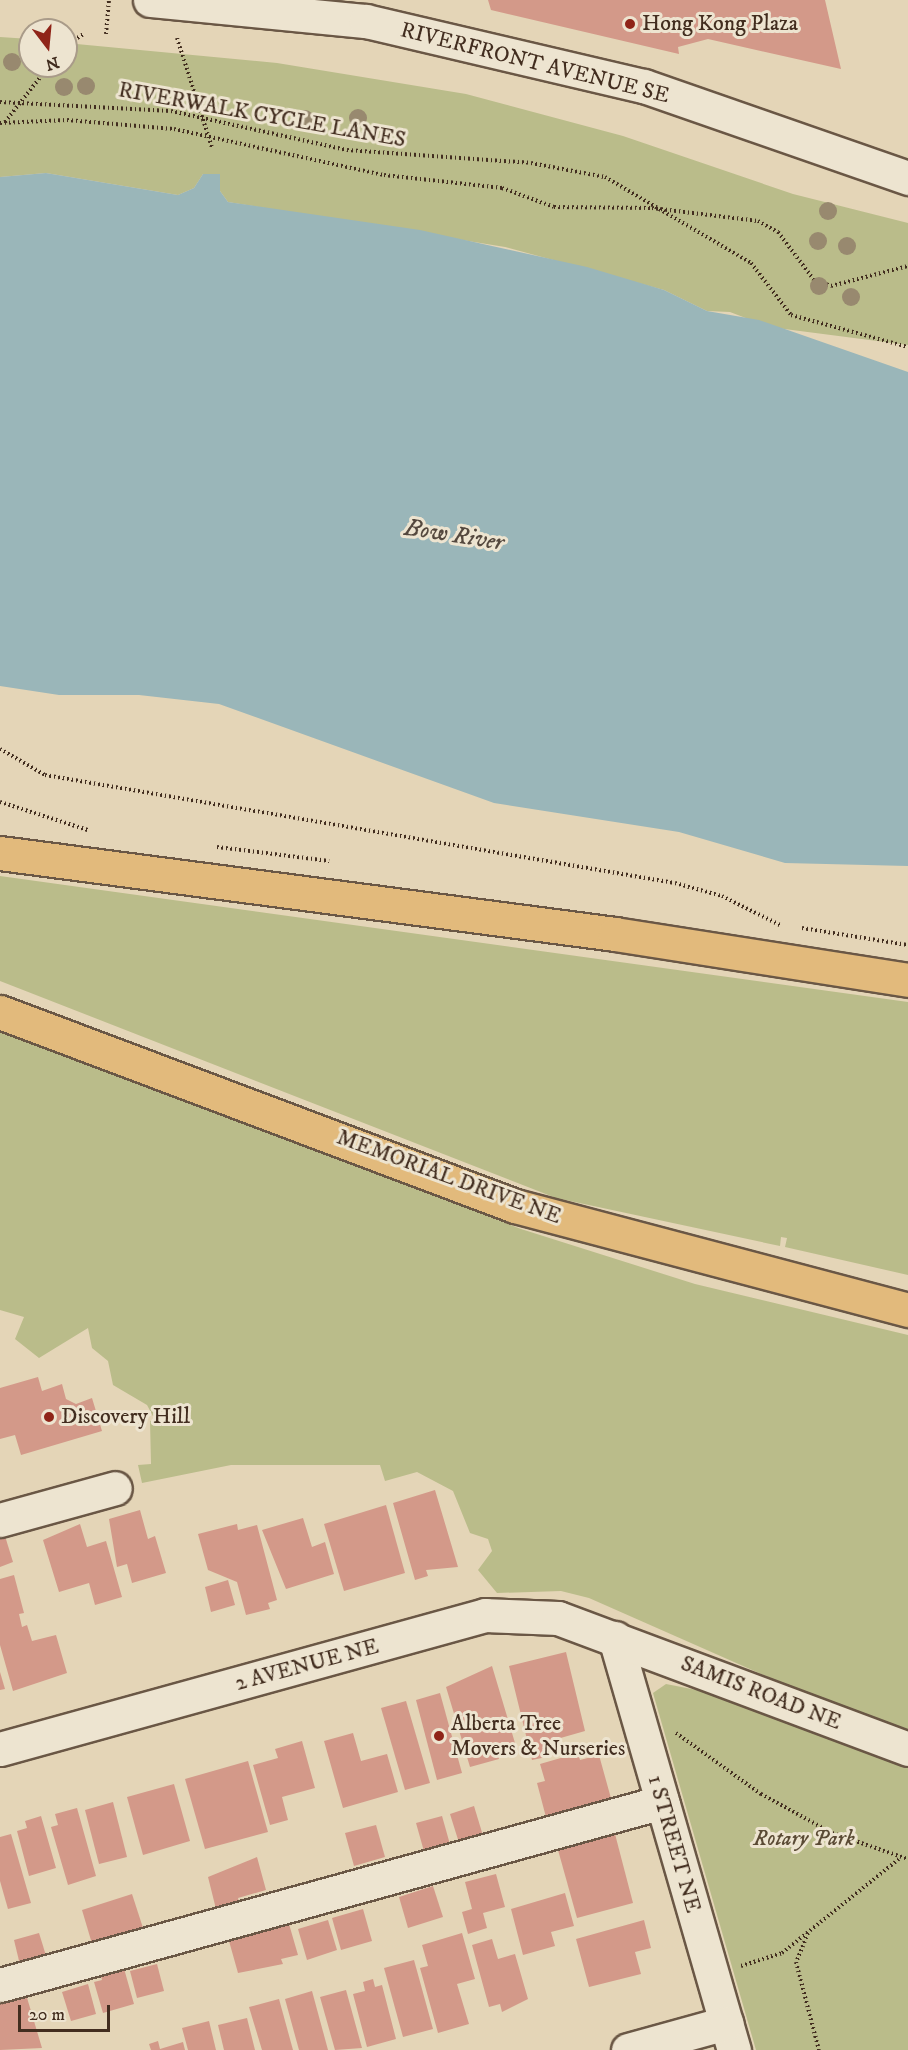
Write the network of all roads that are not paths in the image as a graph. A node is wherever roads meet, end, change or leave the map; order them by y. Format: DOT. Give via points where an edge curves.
graph roads {
  1 [pos="152,0"];
  2 [pos="369,10"];
  3 [pos="908,178"];
  4 [pos="0,853"];
  5 [pos="908,980"];
  6 [pos="0,1012"];
  7 [pos="908,1310"];
  8 [pos="115,1488"];
  9 [pos="0,1520"];
  10 [pos="615,1638"];
  11 [pos="0,1749"];
  12 [pos="908,1749"];
  13 [pos="662,1802"];
  14 [pos="0,1985"];
  15 [pos="730,2037"];
  16 [pos="628,2050"];
  1 -- 2 [label="street, RIVERFRONT AVENUE SE"];
  2 -- 3 [label="street, RIVERFRONT AVENUE SE" via="644,86"];
  4 -- 5 [label="main road" via="603,933"];
  6 -- 7 [label="main road, MEMORIAL DRIVE NE" via="515,1206"];
  8 -- 9 [label="street"];
  10 -- 11 [label="street, 2 AVENUE NE" via="558,1618 485,1615"];
  10 -- 12 [label="street, SAMIS ROAD NE"];
  10 -- 13 [label="street, 1 STREET NE"];
  13 -- 14 [label="street"];
  13 -- 15 [label="street, 1 STREET NE"];
  15 -- 16 [label="street"];
}
